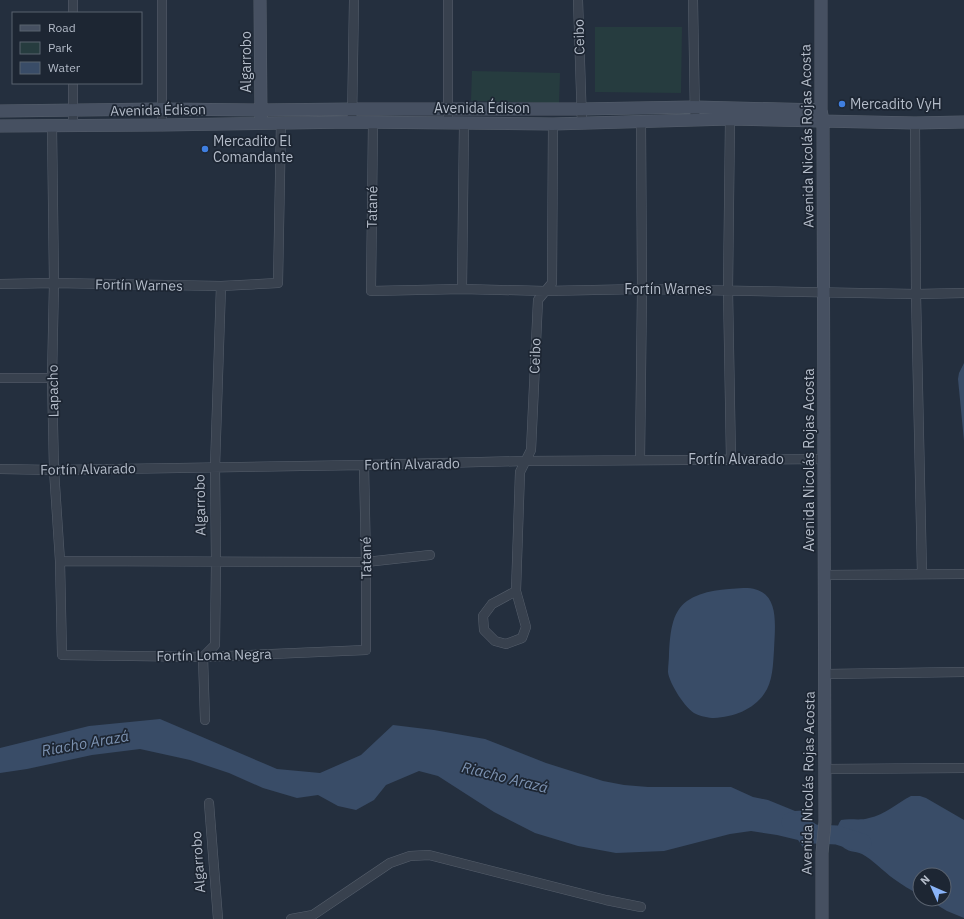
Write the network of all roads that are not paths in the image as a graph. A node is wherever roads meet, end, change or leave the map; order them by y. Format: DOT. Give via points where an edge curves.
graph roads {
  1 [pos="73,0"];
  2 [pos="162,0"];
  3 [pos="260,0"];
  4 [pos="354,0"];
  5 [pos="448,0"];
  6 [pos="578,0"];
  7 [pos="693,0"];
  8 [pos="821,0"];
  9 [pos="73,12"];
  10 [pos="73,84"];
  11 [pos="73,109"];
  12 [pos="162,109"];
  13 [pos="353,109"];
  14 [pos="581,109"];
  15 [pos="261,110"];
  16 [pos="448,110"];
  17 [pos="0,111"];
  18 [pos="694,113"];
  19 [pos="822,115"];
  20 [pos="730,119"];
  21 [pos="641,121"];
  22 [pos="352,122"];
  23 [pos="964,122"];
  24 [pos="261,123"];
  25 [pos="281,123"];
  26 [pos="373,123"];
  27 [pos="448,123"];
  28 [pos="582,123"];
  29 [pos="915,123"];
  30 [pos="464,124"];
  31 [pos="553,124"];
  32 [pos="162,125"];
  33 [pos="0,126"];
  34 [pos="52,126"];
  35 [pos="73,126"];
  36 [pos="54,283"];
  37 [pos="0,284"];
  38 [pos="221,286"];
  39 [pos="462,289"];
  40 [pos="642,289"];
  41 [pos="728,290"];
  42 [pos="371,291"];
  43 [pos="545,291"];
  44 [pos="824,292"];
  45 [pos="964,293"];
  46 [pos="916,294"];
  47 [pos="0,378"];
  48 [pos="52,378"];
  49 [pos="824,459"];
  50 [pos="640,460"];
  51 [pos="731,460"];
  52 [pos="524,461"];
  53 [pos="364,465"];
  54 [pos="215,467"];
  55 [pos="0,469"];
  56 [pos="54,470"];
  57 [pos="430,555"];
  58 [pos="60,561"];
  59 [pos="216,562"];
  60 [pos="366,562"];
  61 [pos="922,574"];
  62 [pos="964,574"];
  63 [pos="824,575"];
  64 [pos="516,591"];
  65 [pos="366,650"];
  66 [pos="62,655"];
  67 [pos="203,657"];
  68 [pos="964,672"];
  69 [pos="825,674"];
  70 [pos="205,720"];
  71 [pos="964,768"];
  72 [pos="825,769"];
  73 [pos="209,803"];
  74 [pos="641,907"];
  75 [pos="218,919"];
  76 [pos="291,919"];
  77 [pos="822,919"];
  1 -- 9 [label="street"];
  2 -- 12 [label="street"];
  3 -- 15 [label="main road, Algarrobo"];
  4 -- 13 [label="street"];
  5 -- 16 [label="street"];
  6 -- 14 [label="street, Ceibo"];
  7 -- 18 [label="street"];
  8 -- 19 [label="main road, Avenida Nicolás Rojas Acosta"];
  10 -- 11 [label="street"];
  11 -- 12 [label="main road, Avenida Édison"];
  11 -- 17 [label="main road, Avenida Édison"];
  11 -- 35 [label="street"];
  12 -- 15 [label="main road, Avenida Édison"];
  12 -- 32 [label="street"];
  13 -- 15 [label="main road, Avenida Édison"];
  13 -- 16 [label="main road, Avenida Édison"];
  13 -- 22 [label="street"];
  14 -- 16 [label="main road, Avenida Édison"];
  14 -- 18 [label="main road, Avenida Édison"];
  14 -- 28 [label="street, Ceibo"];
  15 -- 24 [label="main road, Algarrobo"];
  16 -- 27 [label="street"];
  18 -- 19 [label="main road, Avenida Édison"];
  18 -- 20 [label="main road, Avenida Édison"];
  18 -- 21 [label="main road, Avenida Édison"];
  19 -- 20 [label="main road, Avenida Édison"];
  19 -- 29 [label="main road, Avenida Édison"];
  19 -- 44 [label="main road, Avenida Nicolás Rojas Acosta"];
  20 -- 41 [label="street"];
  21 -- 28 [label="main road, Avenida Édison"];
  21 -- 40 [label="street"];
  22 -- 25 [label="main road, Avenida Édison"];
  22 -- 26 [label="main road, Avenida Édison"];
  23 -- 29 [label="main road, Avenida Édison"];
  24 -- 25 [label="main road, Avenida Édison"];
  24 -- 32 [label="main road, Avenida Édison"];
  25 -- 38 [label="street, Fortín Warnes" via="278,283"];
  26 -- 27 [label="main road, Avenida Édison"];
  26 -- 42 [label="street, Tatané"];
  27 -- 30 [label="main road, Avenida Édison"];
  28 -- 31 [label="main road, Avenida Édison"];
  29 -- 46 [label="street"];
  30 -- 31 [label="main road, Avenida Édison"];
  30 -- 39 [label="street"];
  31 -- 43 [label="street, Ceibo" via="552,282"];
  32 -- 35 [label="main road, Avenida Édison"];
  33 -- 34 [label="main road, Avenida Édison"];
  34 -- 35 [label="main road, Avenida Édison"];
  34 -- 36 [label="street, Lapacho"];
  36 -- 37 [label="street, Fortín Warnes"];
  36 -- 38 [label="street, Fortín Warnes"];
  36 -- 48 [label="street, Lapacho"];
  38 -- 54 [label="street, Algarrobo"];
  39 -- 42 [label="street, Fortín Warnes"];
  39 -- 43 [label="street, Fortín Warnes"];
  40 -- 41 [label="street, Fortín Warnes"];
  40 -- 43 [label="street, Fortín Warnes"];
  40 -- 50 [label="street"];
  41 -- 44 [label="street, Fortín Warnes"];
  41 -- 51 [label="street"];
  43 -- 52 [label="street, Ceibo" via="538,300 531,450"];
  44 -- 46 [label="street, Fortín Warnes"];
  44 -- 49 [label="main road, Avenida Nicolás Rojas Acosta"];
  45 -- 46 [label="street, Fortín Warnes"];
  46 -- 61 [label="street"];
  47 -- 48 [label="street"];
  48 -- 56 [label="street, Lapacho"];
  49 -- 51 [label="street, Fortín Alvarado"];
  49 -- 63 [label="main road, Avenida Nicolás Rojas Acosta"];
  50 -- 51 [label="street, Fortín Alvarado"];
  50 -- 52 [label="street, Fortín Alvarado"];
  52 -- 53 [label="street, Fortín Alvarado"];
  52 -- 64 [label="street, Ceibo" via="520,472"];
  53 -- 54 [label="street, Fortín Alvarado"];
  53 -- 60 [label="street, Tatané"];
  54 -- 56 [label="street, Fortín Alvarado"];
  54 -- 59 [label="street, Algarrobo"];
  55 -- 56 [label="street, Fortín Alvarado"];
  56 -- 58 [label="street, Lapacho"];
  57 -- 60 [label="street"];
  58 -- 59 [label="street"];
  58 -- 66 [label="street, Lapacho"];
  59 -- 60 [label="street"];
  59 -- 67 [label="street, Algarrobo" via="214,645"];
  60 -- 65 [label="street, Tatané"];
  61 -- 62 [label="street"];
  61 -- 63 [label="street"];
  63 -- 69 [label="main road, Avenida Nicolás Rojas Acosta"];
  64 -- 64 [label="street, Ceibo" via="526,627 522,638 506,644 495,641 484,630 483,616 492,604"];
  65 -- 67 [label="street, Fortín Loma Negra"];
  66 -- 67 [label="street, Fortín Loma Negra"];
  67 -- 70 [label="street"];
  68 -- 69 [label="street"];
  69 -- 72 [label="main road, Avenida Nicolás Rojas Acosta"];
  71 -- 72 [label="street"];
  72 -- 77 [label="main road, Avenida Nicolás Rojas Acosta"];
  73 -- 75 [label="street, Algarrobo"];
  74 -- 76 [label="street" via="429,855 410,856 390,863 312,915"];
}
